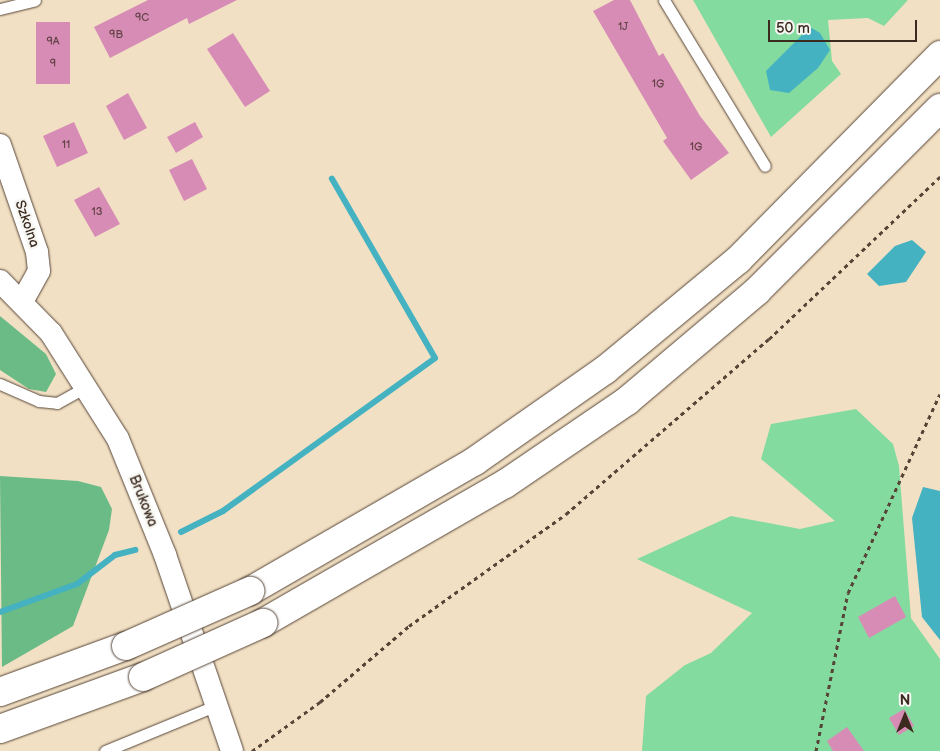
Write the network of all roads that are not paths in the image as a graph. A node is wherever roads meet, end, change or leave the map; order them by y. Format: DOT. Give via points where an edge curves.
graph roads {
  1 [pos="35,0"];
  2 [pos="664,0"];
  3 [pos="0,9"];
  4 [pos="940,55"];
  5 [pos="940,108"];
  6 [pos="0,145"];
  7 [pos="765,166"];
  8 [pos="0,281"];
  9 [pos="22,302"];
  10 [pos="0,384"];
  11 [pos="86,386"];
  12 [pos="0,692"];
  13 [pos="217,705"];
  14 [pos="0,729"];
  15 [pos="105,751"];
  16 [pos="232,751"];
  1 -- 3 [label="lane"];
  2 -- 7 [label="lane"];
  4 -- 12 [label="main road, bridge" via="738,260 605,370 475,461 250,591 126,646"];
  5 -- 14 [label="main road, bridge" via="757,291 627,401 505,484 361,571 263,623 143,677"];
  6 -- 9 [label="street, Szkolna" via="37,252 39,271"];
  8 -- 9 [label="street, Brukowa"];
  9 -- 11 [label="street, Brukowa" via="51,333"];
  10 -- 11 [label="lane" via="39,401 57,403"];
  11 -- 13 [label="street, Brukowa" via="118,439 136,482"];
  13 -- 15 [label="lane"];
  13 -- 16 [label="street, Brukowa"];
}
